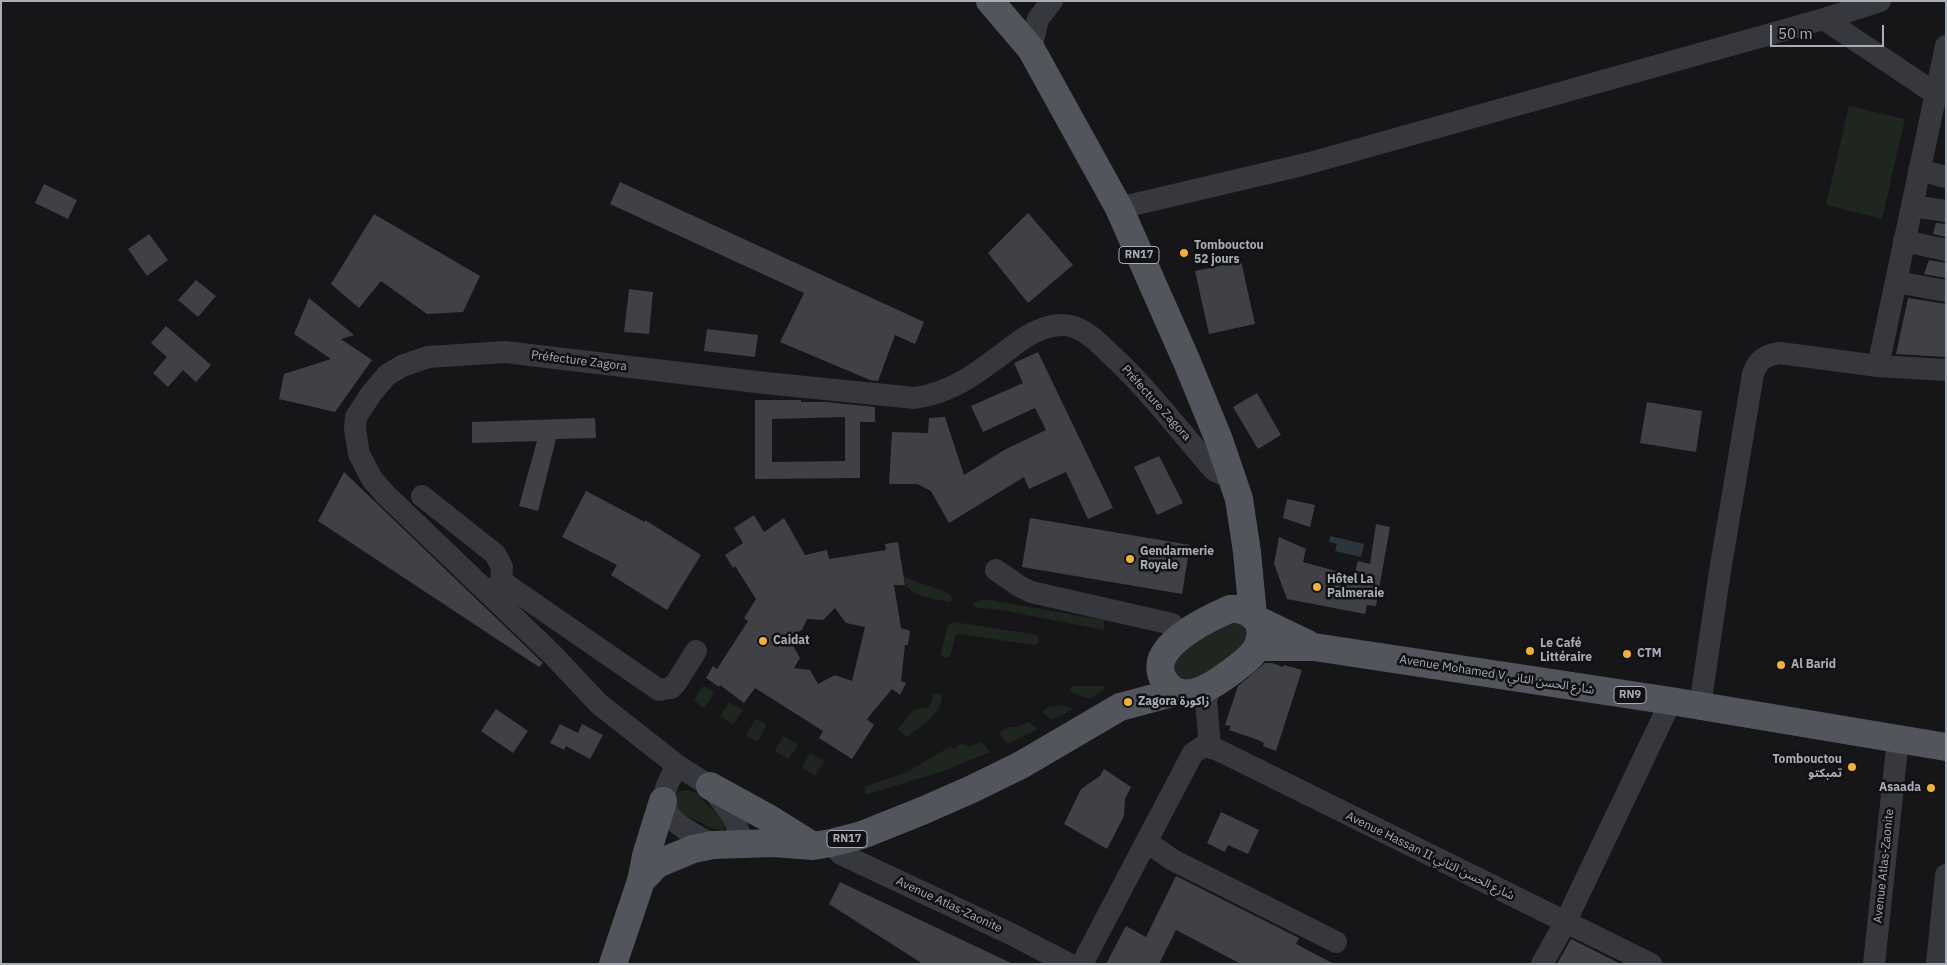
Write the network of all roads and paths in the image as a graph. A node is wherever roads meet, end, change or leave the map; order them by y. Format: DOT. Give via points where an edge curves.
graph roads {
  1 [pos="990,1"];
  2 [pos="1052,1"];
  3 [pos="1880,1"];
  4 [pos="1824,19"];
  5 [pos="1946,46"];
  6 [pos="1031,49"];
  7 [pos="1936,94"];
  8 [pos="1919,170"];
  9 [pos="1946,176"];
  10 [pos="1912,206"];
  11 [pos="1119,208"];
  12 [pos="1946,211"];
  13 [pos="1904,242"];
  14 [pos="1946,250"];
  15 [pos="1896,282"];
  16 [pos="1946,291"];
  17 [pos="1878,366"];
  18 [pos="1946,370"];
  19 [pos="1230,473"];
  20 [pos="422,496"];
  21 [pos="996,570"];
  22 [pos="495,588"];
  23 [pos="1246,615"];
  24 [pos="1184,634"];
  25 [pos="1258,647"];
  26 [pos="1314,647"];
  27 [pos="696,651"];
  28 [pos="1161,661"];
  29 [pos="1211,685"];
  30 [pos="1180,693"];
  31 [pos="1671,701"];
  32 [pos="1700,706"];
  33 [pos="1120,707"];
  34 [pos="1898,739"];
  35 [pos="1210,747"];
  36 [pos="1946,747"];
  37 [pos="678,766"];
  38 [pos="710,786"];
  39 [pos="663,801"];
  40 [pos="1147,842"];
  41 [pos="743,844"];
  42 [pos="714,845"];
  43 [pos="822,845"];
  44 [pos="1946,875"];
  45 [pos="641,881"];
  46 [pos="1565,922"];
  47 [pos="1336,942"];
  48 [pos="613,964"];
  49 [pos="1069,964"];
  50 [pos="1082,964"];
  51 [pos="1542,964"];
  52 [pos="1651,964"];
  53 [pos="1874,964"];
  54 [pos="1937,964"];
  1 -- 6 [label="main road, RN17"];
  2 -- 6 [label="street" via="1038,19"];
  3 -- 4 [label="street"];
  4 -- 7 [label="street"];
  4 -- 11 [label="street" via="1306,164"];
  5 -- 7 [label="street"];
  6 -- 11 [label="main road, RN17"];
  7 -- 8 [label="street"];
  8 -- 9 [label="street"];
  8 -- 10 [label="street"];
  10 -- 12 [label="street"];
  10 -- 13 [label="street"];
  11 -- 19 [label="main road, RN17" via="1187,362"];
  13 -- 14 [label="street"];
  13 -- 15 [label="street"];
  15 -- 16 [label="street"];
  15 -- 17 [label="street"];
  17 -- 18 [label="street"];
  17 -- 32 [label="street" via="1780,352 1762,358 1756,366 1739,453"];
  19 -- 22 [label="street, Préfecture Zagora" via="1215,471 1137,379 1092,338 1066,325 1040,330 1026,337 953,388 915,398 505,352 428,357 394,370 371,394 356,417 359,454 372,479 385,494"];
  19 -- 23 [label="main road, RN17" via="1244,530"];
  20 -- 22 [label="street" via="495,554 502,567"];
  21 -- 24 [label="street" via="1031,592 1172,624"];
  22 -- 27 [label="street" via="659,690 676,683"];
  22 -- 37 [label="street, Préfecture Zagora" via="599,704"];
  23 -- 24 [label="main road, RN17" via="1208,619"];
  23 -- 25 [label="main road, RN17" via="1261,636"];
  23 -- 26 [label="main road, RN9"];
  24 -- 28 [label="main road, RN17" via="1167,650"];
  25 -- 26 [label="main road, RN9"];
  25 -- 29 [label="main road, RN17" via="1243,663"];
  26 -- 31 [label="main road, Avenue Mohamed V شارع الحسن الثاني / RN9"];
  28 -- 30 [label="main road" via="1164,681"];
  28 -- 33 [label="main road, RN17"];
  29 -- 30 [label="main road, RN17" via="1200,691"];
  29 -- 35 [label="street" via="1206,700"];
  30 -- 33 [label="main road, RN17"];
  30 -- 35 [label="street"];
  31 -- 32 [label="main road, Avenue Mohamed V شارع الحسن الثاني / RN9"];
  31 -- 46 [label="street"];
  32 -- 34 [label="main road, Avenue Mohamed V شارع الحسن الثاني / RN9"];
  33 -- 43 [label="main road, RN17" via="1021,765 972,789 884,827"];
  34 -- 36 [label="main road, Avenue Mohamed V شارع الحسن الثاني / RN9"];
  34 -- 53 [label="street, Avenue Atlas-Zaonite"];
  35 -- 40 [label="street" via="1198,748 1193,753"];
  35 -- 46 [label="street, Avenue Hassan II شارع الحسن الثاني"];
  37 -- 38 [label="street, Préfecture Zagora"];
  37 -- 39 [label="street"];
  38 -- 41 [label="street" via="734,818"];
  38 -- 43 [label="main road"];
  39 -- 42 [label="street" via="674,821"];
  39 -- 45 [label="main road"];
  40 -- 47 [label="street" via="1173,860"];
  40 -- 50 [label="street"];
  41 -- 42 [label="main road, RN17"];
  41 -- 43 [label="main road, RN17"];
  42 -- 45 [label="main road, RN17" via="693,849 657,864"];
  43 -- 49 [label="street, Avenue Atlas-Zaonite"];
  44 -- 54 [label="street"];
  45 -- 48 [label="main road, RN17"];
  46 -- 51 [label="street"];
  46 -- 52 [label="street, Avenue Hassan II شارع الحسن الثاني"];
}
